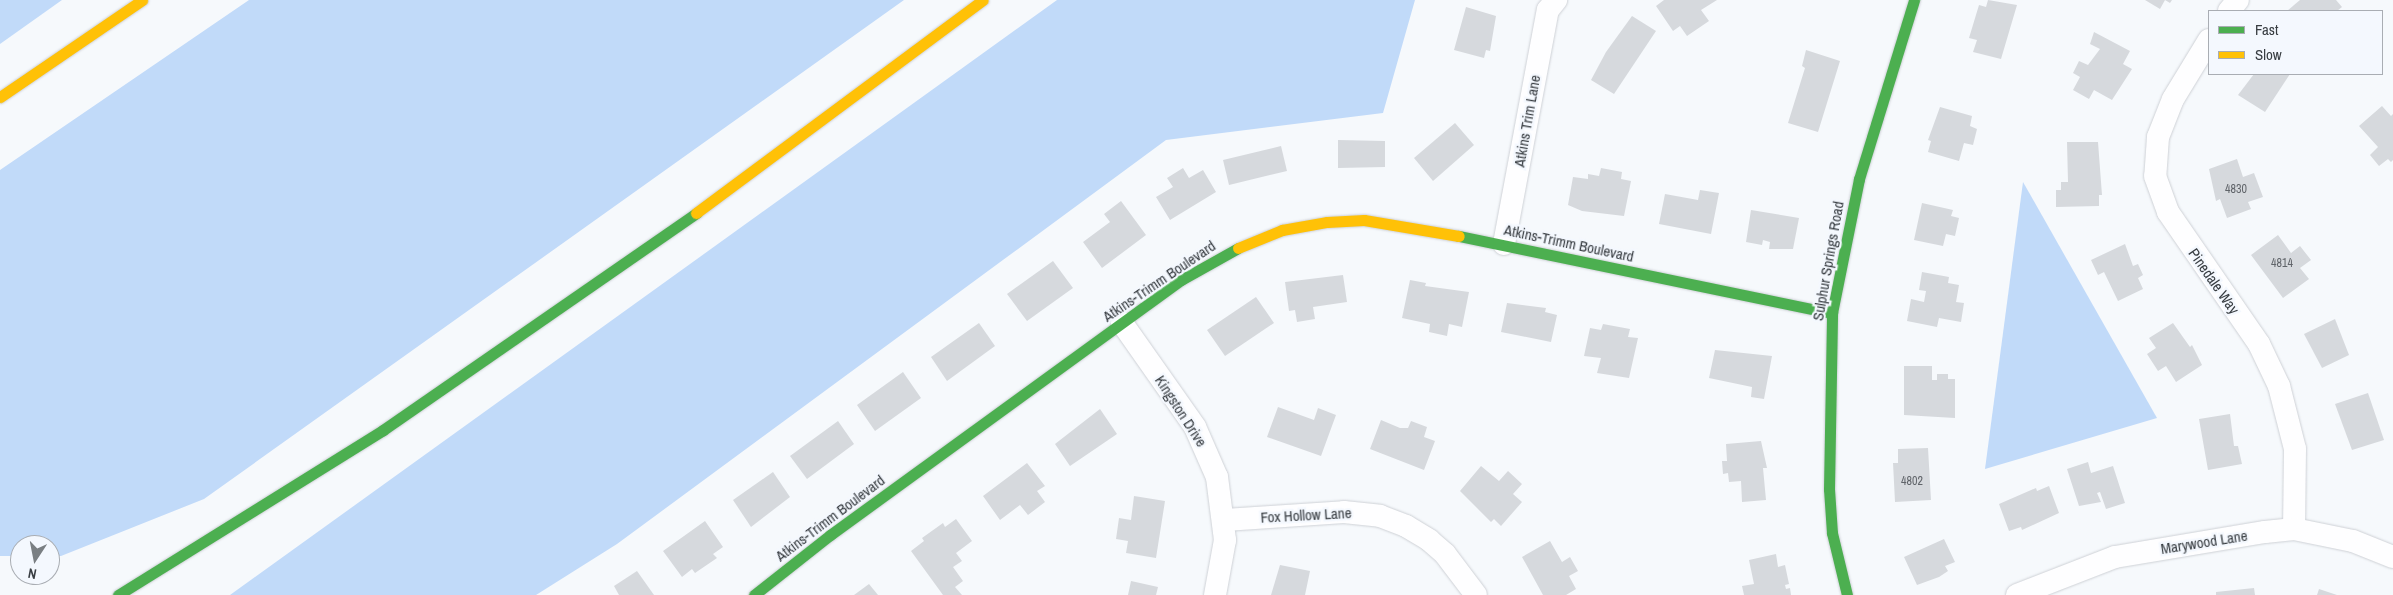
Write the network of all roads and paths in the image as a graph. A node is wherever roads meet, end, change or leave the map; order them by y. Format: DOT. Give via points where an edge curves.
graph roads {
  1 [pos="142,0"];
  2 [pos="983,0"];
  3 [pos="1556,0"];
  4 [pos="1914,0"];
  5 [pos="2238,0"];
  6 [pos="2230,10"];
  7 [pos="2208,42"];
  8 [pos="0,97"];
  9 [pos="1504,244"];
  10 [pos="1832,313"];
  11 [pos="1122,323"];
  12 [pos="1225,520"];
  13 [pos="2294,529"];
  14 [pos="2393,557"];
  15 [pos="118,595"];
  16 [pos="754,595"];
  17 [pos="1215,595"];
  18 [pos="1476,595"];
  19 [pos="1847,595"];
  20 [pos="2017,595"];
  1 -- 8 [label="main road"];
  2 -- 15 [label="main road" via="686,221 440,390 184,556"];
  3 -- 9 [label="street, Atkins Trim Lane" via="1548,10"];
  4 -- 10 [label="main road, Sulphur Springs Road" via="1859,179"];
  5 -- 6 [label="street"];
  7 -- 13 [label="street, Pinedale Way" via="2173,99 2158,137 2156,176 2168,212 2259,344 2279,386 2295,449"];
  9 -- 10 [label="main road, Atkins-Trimm Boulevard"];
  9 -- 11 [label="main road, Atkins-Trimm Boulevard" via="1364,220 1282,230 1218,257"];
  10 -- 19 [label="main road, Sulphur Springs Road" via="1829,489 1832,533"];
  11 -- 12 [label="street, Kingston Drive" via="1195,427 1217,477"];
  11 -- 16 [label="main road, Atkins-Trimm Boulevard" via="830,535"];
  12 -- 17 [label="street, Kingston Drive" via="1225,540"];
  12 -- 18 [label="street, Fox Hollow Lane" via="1344,512 1380,516 1406,526 1446,554"];
  13 -- 14 [label="street, Marywood Lane" via="2353,541"];
  13 -- 20 [label="street, Marywood Lane" via="2115,557"];
}
